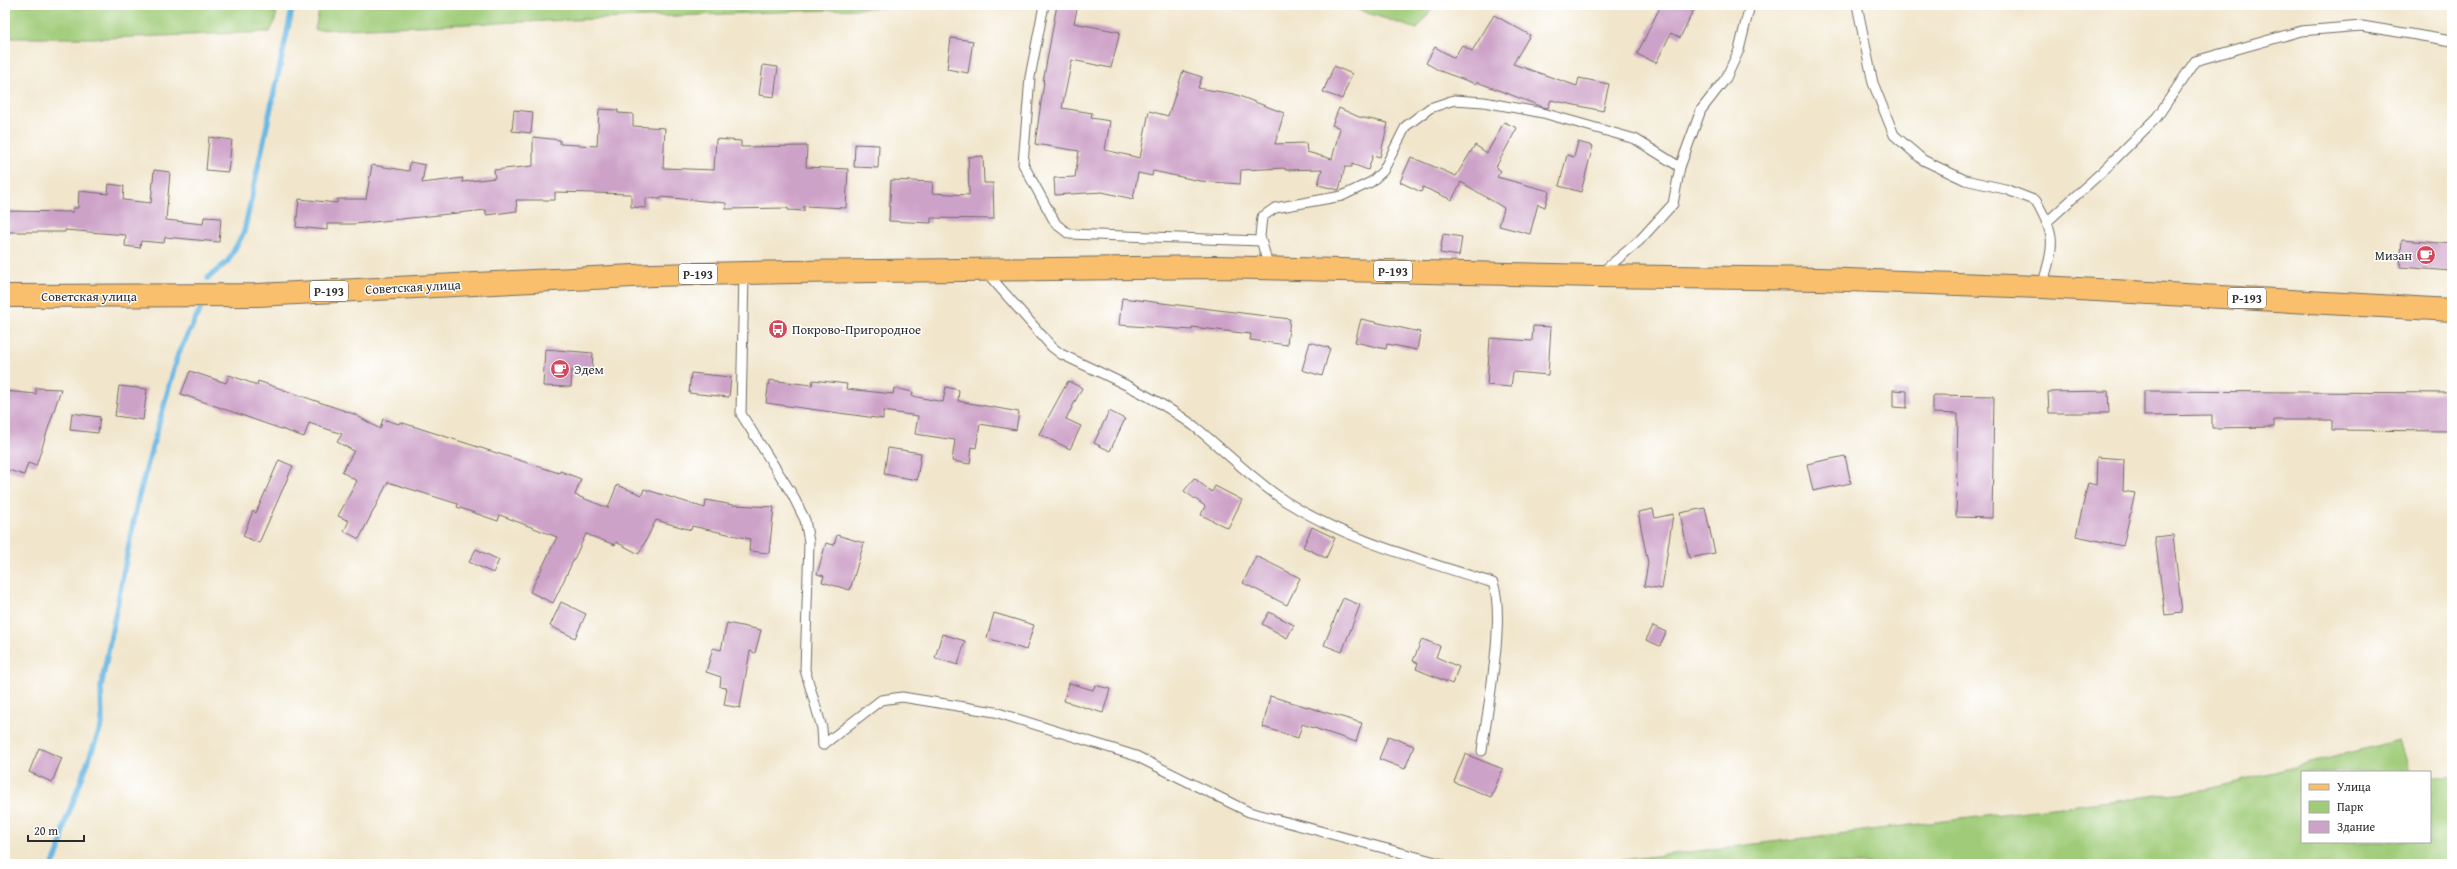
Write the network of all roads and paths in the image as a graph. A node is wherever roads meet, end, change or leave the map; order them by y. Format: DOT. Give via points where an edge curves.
graph roads {
  1 [pos="1044,5"];
  2 [pos="1750,5"];
  3 [pos="1857,5"];
  4 [pos="2452,41"];
  5 [pos="1680,166"];
  6 [pos="2048,221"];
  7 [pos="1261,241"];
  8 [pos="1269,268"];
  9 [pos="984,269"];
  10 [pos="744,273"];
  11 [pos="1597,276"];
  12 [pos="2042,287"];
  13 [pos="5,296"];
  14 [pos="2452,310"];
  15 [pos="1482,751"];
  16 [pos="1443,864"];
  1 -- 7 [label="lane" via="1030,77 1023,164 1056,224 1070,234"];
  2 -- 5 [label="lane" via="1739,50 1726,78 1701,110"];
  3 -- 6 [label="lane" via="1873,82 1894,134 1923,160 1965,180 2036,201"];
  4 -- 6 [label="lane" via="2362,26 2301,31 2195,61 2157,117"];
  5 -- 7 [label="lane" via="1635,139 1543,113 1484,102 1454,100 1430,108 1406,126 1383,171 1371,182 1342,196 1275,208 1262,217"];
  5 -- 11 [label="lane" via="1673,204 1640,241"];
  6 -- 12 [label="lane" via="2053,245"];
  7 -- 8 [label="lane"];
  8 -- 9 [label="main road, Р-193"];
  8 -- 11 [label="main road, Р-193"];
  9 -- 10 [label="main road, Р-193"];
  9 -- 15 [label="lane" via="1052,348 1147,395 1193,426 1285,500 1327,524 1364,539 1493,584 1497,595 1496,632"];
  10 -- 13 [label="main road, Советская улица / Р-193" via="257,295"];
  10 -- 16 [label="lane" via="741,414 792,494 805,520 809,542 805,670 822,728 823,745 881,700 902,697 995,712 1136,756 1249,812"];
  11 -- 12 [label="main road, Р-193" via="1820,279"];
  12 -- 14 [label="main road, Р-193"];
}
